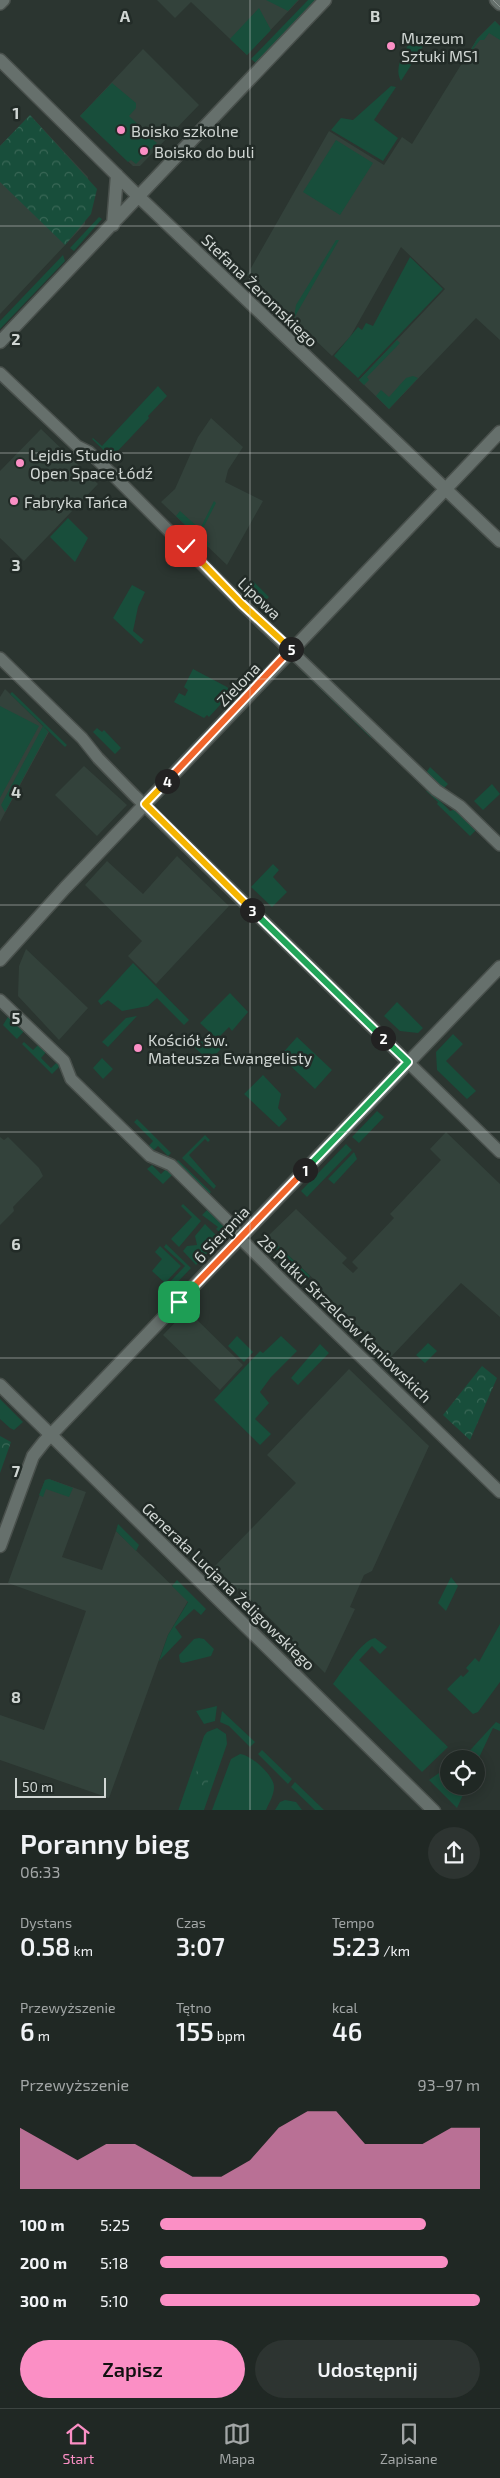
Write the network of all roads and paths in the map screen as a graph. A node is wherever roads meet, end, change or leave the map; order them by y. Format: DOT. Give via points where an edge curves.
graph roads {
  1 [pos="4,0"];
  2 [pos="325,0"];
  3 [pos="496,0"];
  4 [pos="0,4"];
  5 [pos="500,4"];
  6 [pos="0,60"];
  7 [pos="117,176"];
  8 [pos="139,197"];
  9 [pos="113,224"];
  10 [pos="0,342"];
  11 [pos="0,373"];
  12 [pos="500,432"];
  13 [pos="446,489"];
  14 [pos="500,541"];
  15 [pos="292,650"];
  16 [pos="0,658"];
  17 [pos="145,804"];
  18 [pos="500,845"];
  19 [pos="0,960"];
  20 [pos="500,967"];
  21 [pos="0,1000"];
  22 [pos="408,1062"];
  23 [pos="500,1152"];
  24 [pos="240,1238"];
  25 [pos="0,1385"];
  26 [pos="51,1435"];
  27 [pos="500,1492"];
  28 [pos="0,1546"];
  29 [pos="434,1810"];
  1 -- 4 [label="street"];
  2 -- 8 [label="street"];
  3 -- 5 [label="street"];
  6 -- 7 [label="street, Stefana Żeromskiego"];
  7 -- 8 [label="street, Stefana Żeromskiego"];
  7 -- 9 [label="street"];
  8 -- 9 [label="street"];
  8 -- 13 [label="street, Stefana Żeromskiego"];
  9 -- 10 [label="street"];
  11 -- 15 [label="street, Lipowa" via="77,446 96,458 237,600"];
  12 -- 13 [label="street, Zielona"];
  13 -- 14 [label="street, Stefana Żeromskiego"];
  13 -- 15 [label="street, Zielona"];
  15 -- 17 [label="street, Zielona"];
  15 -- 18 [label="street, Lipowa" via="436,790 460,806"];
  16 -- 17 [label="street"];
  17 -- 19 [label="street, Zielona"];
  17 -- 22 [label="street"];
  20 -- 22 [label="street, 6 Sierpnia"];
  21 -- 24 [label="street, 28 Pułku Strzelców Kaniowskich" via="64,1061 71,1079 150,1156 171,1165 234,1227"];
  22 -- 23 [label="street"];
  22 -- 24 [label="street, 6 Sierpnia"];
  24 -- 26 [label="street, 6 Sierpnia"];
  24 -- 27 [label="street, 28 Pułku Strzelców Kaniowskich"];
  25 -- 26 [label="street, Generała Lucjana Żeligowskiego"];
  26 -- 28 [label="street, 6 Sierpnia" via="33,1456"];
  26 -- 29 [label="street, Generała Lucjana Żeligowskiego"];
}
